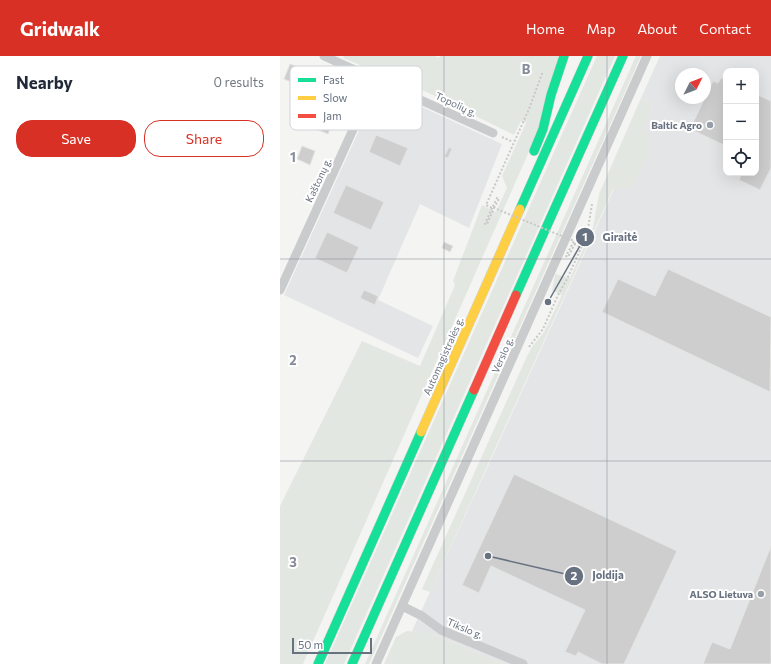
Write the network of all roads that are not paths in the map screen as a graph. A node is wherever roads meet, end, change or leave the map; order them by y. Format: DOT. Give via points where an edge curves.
graph roads {
  1 [pos="324,56"];
  2 [pos="564,56"];
  3 [pos="588,56"];
  4 [pos="622,56"];
  5 [pos="647,56"];
  6 [pos="347,66"];
  7 [pos="422,100"];
  8 [pos="353,130"];
  9 [pos="492,133"];
  10 [pos="531,160"];
  11 [pos="280,290"];
  12 [pos="427,396"];
  13 [pos="395,490"];
  14 [pos="402,606"];
  15 [pos="318,664"];
  16 [pos="352,664"];
  17 [pos="376,664"];
  18 [pos="523,664"];
  1 -- 6 [label="street, Topolių g."];
  2 -- 10 [label="highway" via="543,129"];
  3 -- 13 [label="highway, Automagistralės g."];
  4 -- 16 [label="highway"];
  5 -- 14 [label="street, Verslo g."];
  7 -- 9 [label="street, Topolių g."];
  8 -- 11 [label="street, Kaštonų g."];
  12 -- 13 [label="highway" via="402,454"];
  13 -- 15 [label="highway, Automagistralės g."];
  14 -- 17 [label="street, Verslo g."];
  14 -- 18 [label="street, Tikslo g." via="441,630"];
}
